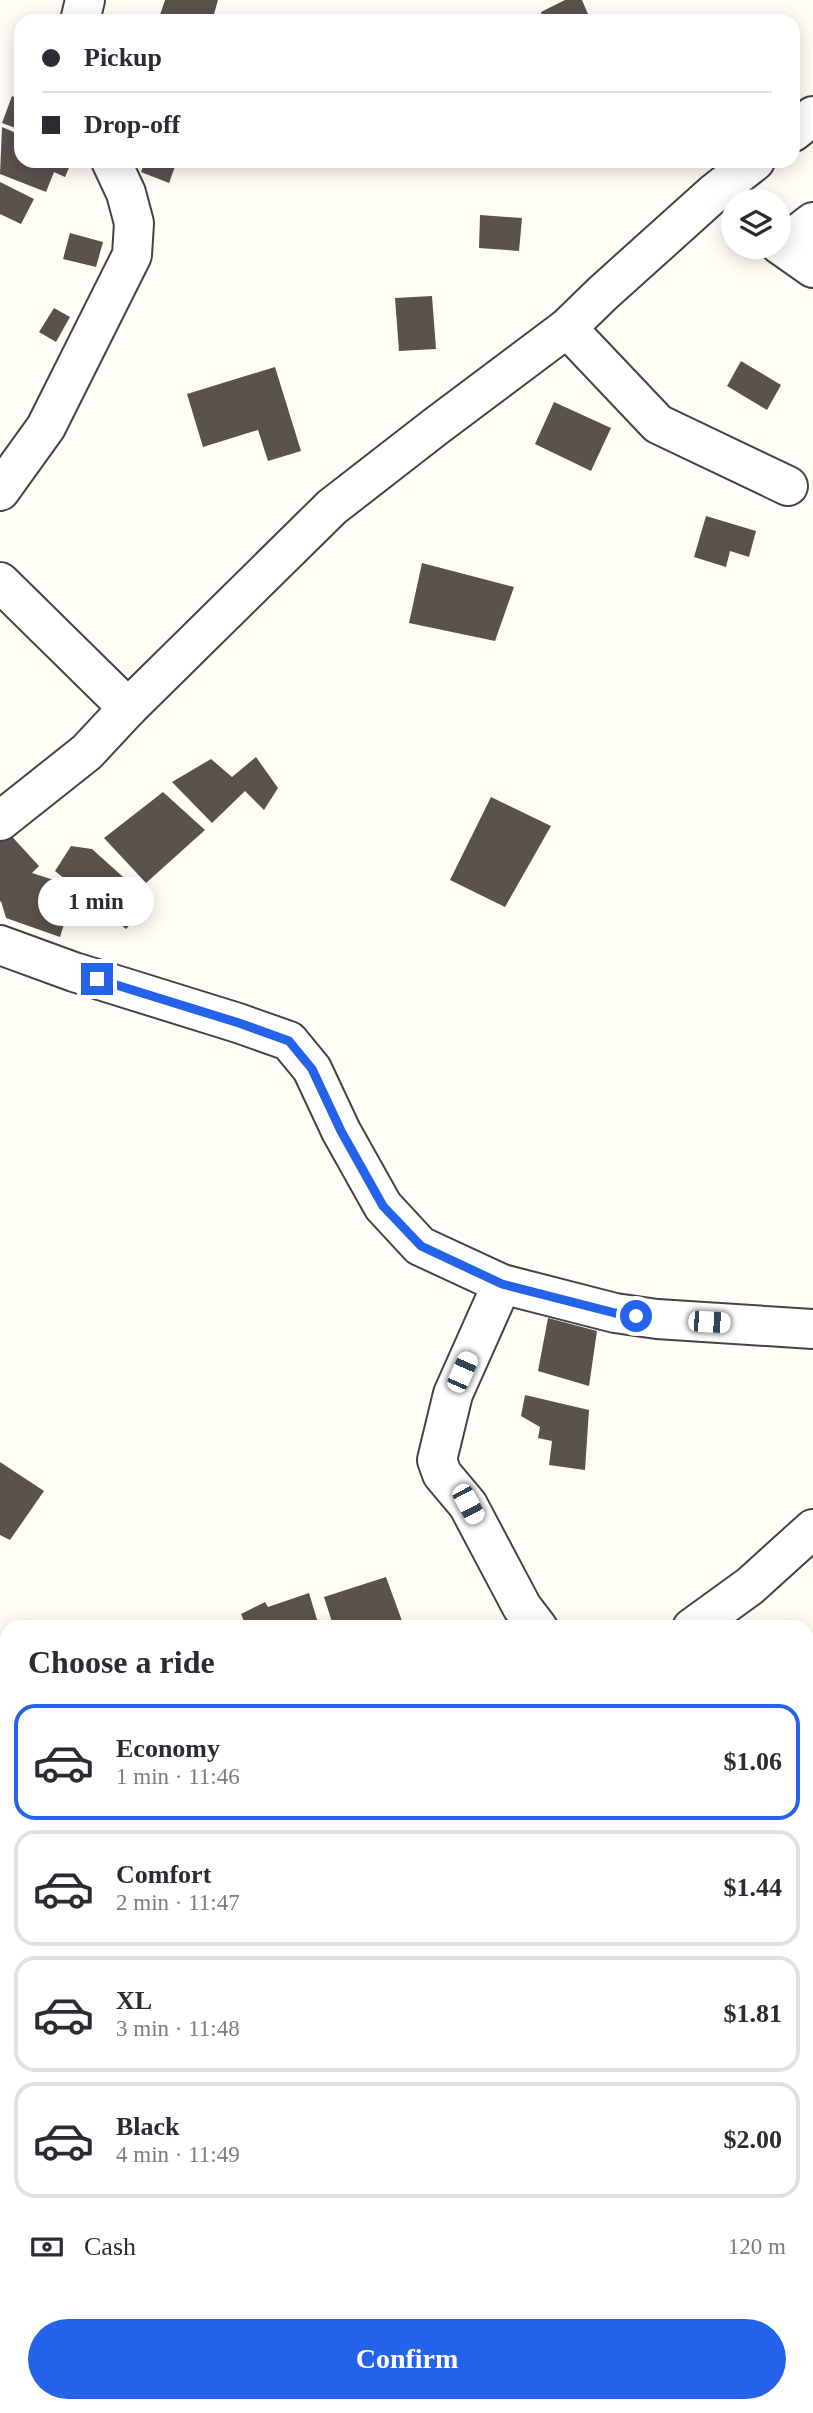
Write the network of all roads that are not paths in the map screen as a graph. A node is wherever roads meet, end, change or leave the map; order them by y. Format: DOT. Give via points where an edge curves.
graph roads {
  1 [pos="114,168"];
  2 [pos="750,168"];
  3 [pos="733,189"];
  4 [pos="721,204"];
  5 [pos="813,222"];
  6 [pos="791,237"];
  7 [pos="791,253"];
  8 [pos="813,268"];
  9 [pos="567,328"];
  10 [pos="788,486"];
  11 [pos="0,491"];
  12 [pos="0,582"];
  13 [pos="128,708"];
  14 [pos="0,821"];
  15 [pos="0,946"];
  16 [pos="502,1284"];
  17 [pos="813,1329"];
  18 [pos="813,1529"];
  19 [pos="532,1620"];
  20 [pos="703,1620"];
  1 -- 11 [label="street" via="134,223 132,255 46,427"];
  2 -- 3 [label="street"];
  4 -- 9 [label="street"];
  5 -- 6 [label="street"];
  7 -- 8 [label="street"];
  9 -- 10 [label="street" via="659,424"];
  9 -- 13 [label="street" via="332,507"];
  12 -- 13 [label="street"];
  13 -- 14 [label="street" via="87,752"];
  15 -- 16 [label="street" via="289,1041 312,1069 383,1206 421,1246"];
  16 -- 17 [label="street" via="615,1313"];
  16 -- 19 [label="street" via="453,1394 437,1460 442,1474 468,1504"];
  18 -- 20 [label="street" via="750,1587"];
}
